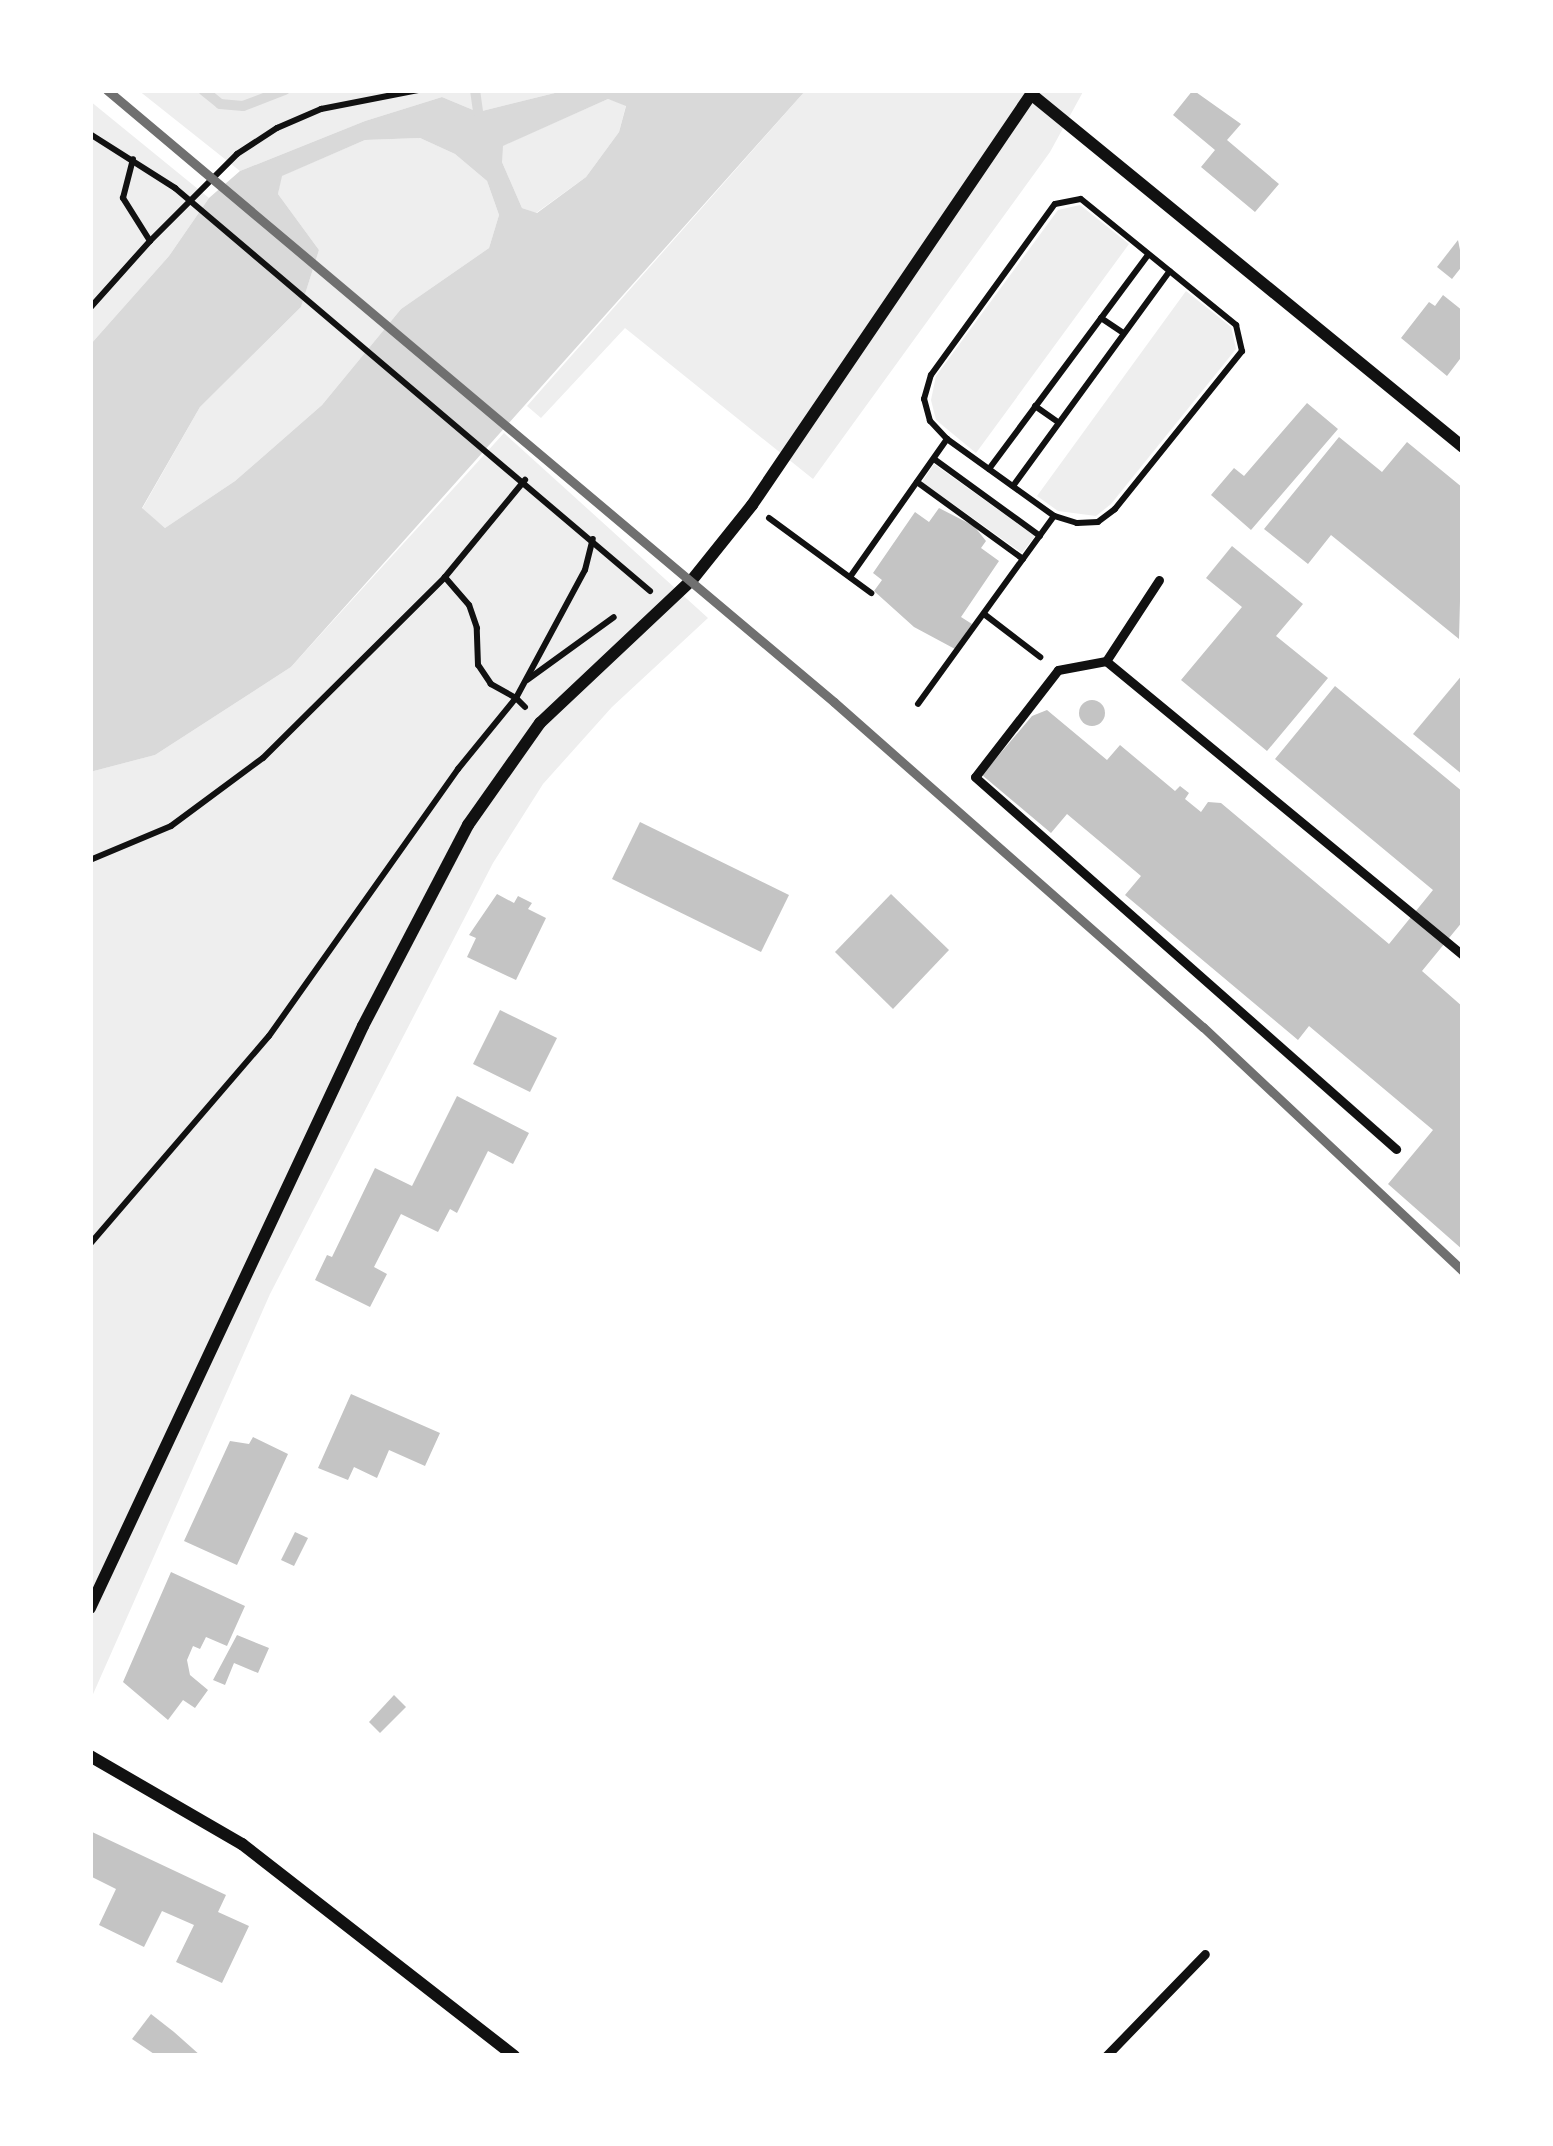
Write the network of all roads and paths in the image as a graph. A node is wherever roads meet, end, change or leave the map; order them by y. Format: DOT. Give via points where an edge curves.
graph roads {
  1 [pos="418,90"];
  2 [pos="1033,92"];
  3 [pos="90,134"];
  4 [pos="134,159"];
  5 [pos="149,241"];
  6 [pos="1149,254"];
  7 [pos="1170,271"];
  8 [pos="90,308"];
  9 [pos="1101,318"];
  10 [pos="1124,334"];
  11 [pos="1035,406"];
  12 [pos="1059,423"];
  13 [pos="947,439"];
  14 [pos="1463,446"];
  15 [pos="934,459"];
  16 [pos="989,469"];
  17 [pos="525,480"];
  18 [pos="917,482"];
  19 [pos="1013,487"];
  20 [pos="752,505"];
  21 [pos="1054,516"];
  22 [pos="1040,536"];
  23 [pos="593,538"];
  24 [pos="1024,559"];
  25 [pos="445,577"];
  26 [pos="850,578"];
  27 [pos="1159,580"];
  28 [pos="872,592"];
  29 [pos="635,604"];
  30 [pos="618,614"];
  31 [pos="983,614"];
  32 [pos="1106,661"];
  33 [pos="1058,670"];
  34 [pos="524,682"];
  35 [pos="516,698"];
  36 [pos="918,704"];
  37 [pos="540,723"];
  38 [pos="90,860"];
  39 [pos="1463,956"];
  40 [pos="1396,1149"];
  41 [pos="90,1244"];
  42 [pos="90,1608"];
  43 [pos="90,1756"];
  44 [pos="1205,1954"];
  45 [pos="514,2056"];
  46 [pos="1106,2056"];
  1 -- 5 [label="path" via="321,109 277,128 237,154"];
  2 -- 14 [label="street"];
  2 -- 20 [label="street"];
  3 -- 4 [label="path"];
  4 -- 5 [label="path" via="123,198"];
  4 -- 17 [label="path"];
  5 -- 8 [label="path"];
  6 -- 7 [label="path"];
  6 -- 9 [label="path"];
  6 -- 13 [label="path" via="1082,199 1055,205 931,375 924,398 930,421"];
  7 -- 10 [label="path"];
  7 -- 21 [label="path" via="1236,325 1242,351 1115,509 1098,521"];
  9 -- 10 [label="path"];
  9 -- 11 [label="path"];
  10 -- 12 [label="path"];
  11 -- 12 [label="path"];
  11 -- 16 [label="path"];
  12 -- 19 [label="path"];
  13 -- 15 [label="path"];
  13 -- 16 [label="path"];
  15 -- 18 [label="path"];
  15 -- 22 [label="path"];
  16 -- 19 [label="path"];
  17 -- 23 [label="path"];
  17 -- 25 [label="path"];
  18 -- 24 [label="path"];
  18 -- 26 [label="path"];
  19 -- 21 [label="path"];
  20 -- 26 [label="path"];
  20 -- 37 [label="street" via="692,580"];
  21 -- 22 [label="path"];
  22 -- 24 [label="path"];
  23 -- 29 [label="path" via="652,593"];
  23 -- 34 [label="path" via="585,571"];
  24 -- 31 [label="path"];
  25 -- 35 [label="path" via="470,605 478,665"];
  25 -- 38 [label="path" via="263,758 171,826"];
  26 -- 28 [label="path"];
  27 -- 32 [label="lane"];
  30 -- 34 [label="path"];
  31 -- 33 [label="path"];
  31 -- 36 [label="path"];
  32 -- 33 [label="lane"];
  32 -- 39 [label="lane"];
  33 -- 40 [label="lane" via="975,777"];
  34 -- 35 [label="path"];
  35 -- 37 [label="path"];
  35 -- 41 [label="path" via="269,1036"];
  37 -- 42 [label="street" via="468,825 363,1026"];
  43 -- 45 [label="street" via="242,1844"];
  44 -- 46 [label="lane"];
}
